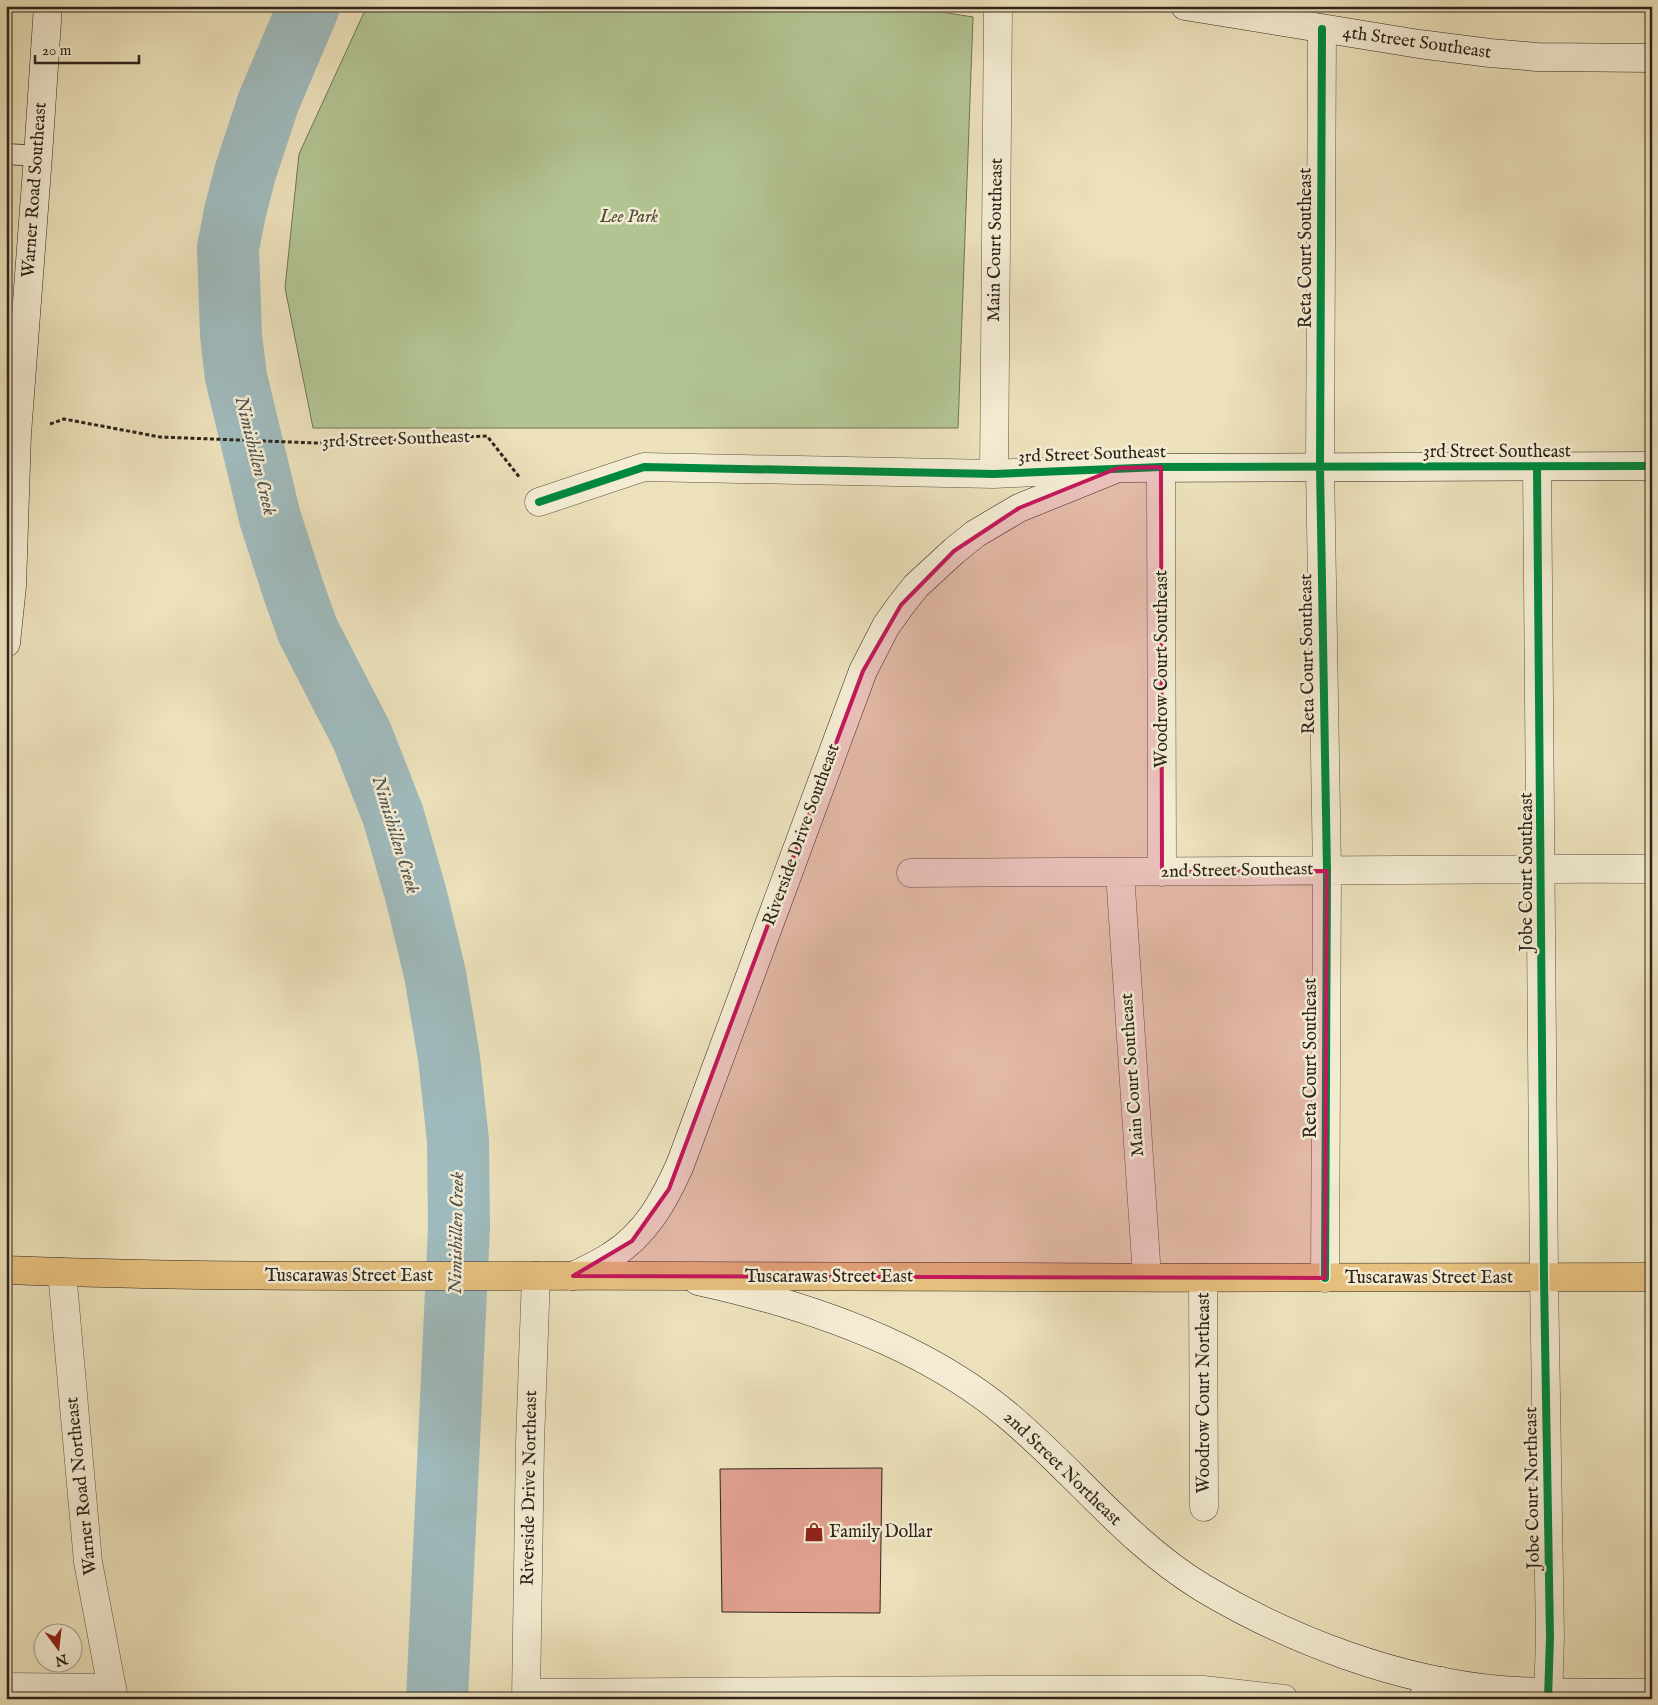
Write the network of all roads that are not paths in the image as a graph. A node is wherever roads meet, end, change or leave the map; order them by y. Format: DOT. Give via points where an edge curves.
graph roads {
  1 [pos="48,6"];
  2 [pos="998,6"];
  3 [pos="1185,6"];
  4 [pos="1322,29"];
  5 [pos="1652,58"];
  6 [pos="6,154"];
  7 [pos="38,156"];
  8 [pos="12,436"];
  9 [pos="1652,466"];
  10 [pos="1161,467"];
  11 [pos="1320,467"];
  12 [pos="1537,467"];
  13 [pos="1118,468"];
  14 [pos="994,474"];
  15 [pos="539,502"];
  16 [pos="6,643"];
  17 [pos="1542,869"];
  18 [pos="1652,869"];
  19 [pos="1327,870"];
  20 [pos="1162,872"];
  21 [pos="911,873"];
  22 [pos="1120,873"];
  23 [pos="6,1270"];
  24 [pos="62,1272"];
  25 [pos="536,1276"];
  26 [pos="573,1276"];
  27 [pos="674,1276"];
  28 [pos="1652,1277"];
  29 [pos="1147,1278"];
  30 [pos="1203,1278"];
  31 [pos="1325,1278"];
  32 [pos="1544,1278"];
  33 [pos="1204,1507"];
  34 [pos="6,1687"];
  35 [pos="1431,1690"];
  36 [pos="113,1693"];
  37 [pos="1652,1693"];
  38 [pos="991,1694"];
  39 [pos="1203,1695"];
  40 [pos="1548,1695"];
  41 [pos="526,1696"];
  42 [pos="1284,1699"];
  1 -- 7 [label="street, Warner Road Southeast"];
  2 -- 14 [label="street, Main Court Southeast"];
  3 -- 4 [label="street, 4th Street Southeast"];
  4 -- 5 [label="street, 4th Street Southeast" via="1514,56"];
  4 -- 11 [label="street, Reta Court Southeast"];
  6 -- 7 [label="lane"];
  7 -- 8 [label="street, Warner Road Southeast"];
  8 -- 16 [label="street, Warner Road Southeast" via="12,586"];
  9 -- 12 [label="street, 3rd Street Southeast"];
  10 -- 11 [label="street, 3rd Street Southeast"];
  10 -- 13 [label="street, 3rd Street Southeast"];
  10 -- 20 [label="street, Woodrow Court Southeast"];
  11 -- 12 [label="street, 3rd Street Southeast"];
  11 -- 19 [label="street, Reta Court Southeast"];
  12 -- 17 [label="street, Jobe Court Southeast"];
  13 -- 14 [label="street, 3rd Street Southeast"];
  13 -- 26 [label="street, Riverside Drive Southeast" via="1019,508 975,534 916,586 886,626 863,671 669,1189 632,1241"];
  14 -- 15 [label="street, 3rd Street Southeast" via="644,466"];
  17 -- 18 [label="street, 2nd Street Southeast"];
  17 -- 19 [label="street, 2nd Street Southeast"];
  17 -- 32 [label="street, Jobe Court Southeast"];
  19 -- 20 [label="street, 2nd Street Southeast"];
  19 -- 31 [label="street, Reta Court Southeast"];
  20 -- 22 [label="street, 2nd Street Southeast"];
  21 -- 22 [label="street, 2nd Street Southeast"];
  22 -- 29 [label="street, Main Court Southeast"];
  23 -- 24 [label="main road, Tuscarawas Street East"];
  24 -- 25 [label="main road, Tuscarawas Street East"];
  24 -- 36 [label="street, Warner Road Northeast" via="88,1562"];
  25 -- 26 [label="main road, Tuscarawas Street East"];
  25 -- 41 [label="street, Riverside Drive Northeast"];
  26 -- 27 [label="main road, Tuscarawas Street East"];
  27 -- 29 [label="main road, Tuscarawas Street East"];
  27 -- 35 [label="street, 2nd Street Northeast" via="800,1309 871,1334 924,1360 1006,1414 1126,1530 1167,1564 1269,1623"];
  28 -- 32 [label="main road, Tuscarawas Street East"];
  29 -- 30 [label="main road, Tuscarawas Street East"];
  30 -- 31 [label="main road, Tuscarawas Street East"];
  30 -- 33 [label="street, Woodrow Court Northeast"];
  31 -- 32 [label="main road, Tuscarawas Street East"];
  32 -- 40 [label="street, Jobe Court Northeast" via="1550,1637"];
  34 -- 36 [label="street"];
  35 -- 40 [label="street, 2nd Street Northeast" via="1501,1690"];
  37 -- 40 [label="street, 2nd Street Northeast"];
  38 -- 39 [label="street"];
  38 -- 41 [label="street"];
  39 -- 42 [label="street"];
}
